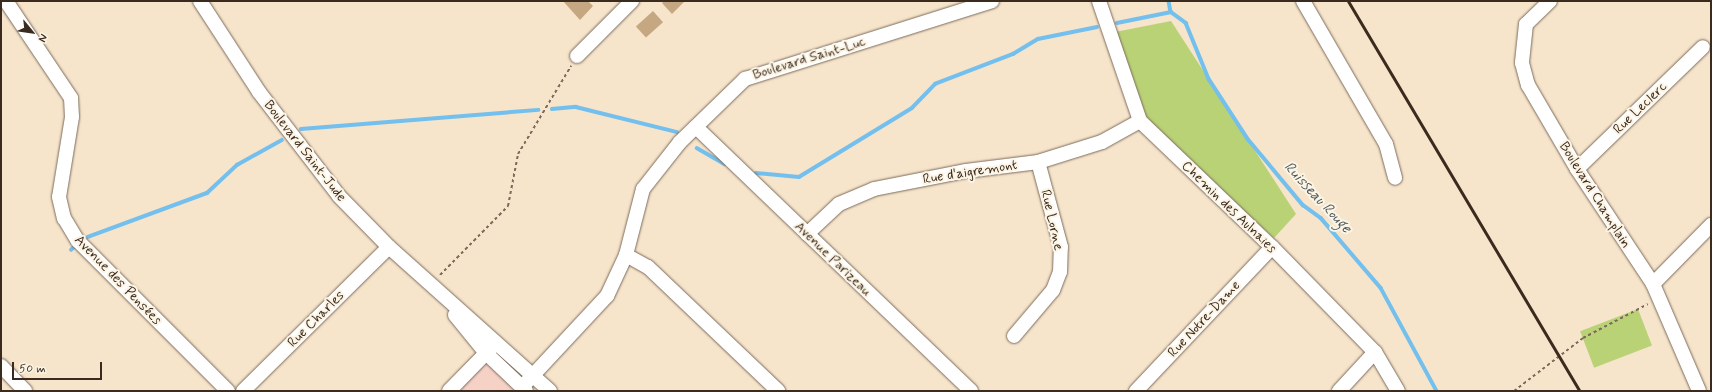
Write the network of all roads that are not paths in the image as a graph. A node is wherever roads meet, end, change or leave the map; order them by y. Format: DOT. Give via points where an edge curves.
graph roads {
  1 [pos="6,1"];
  2 [pos="200,1"];
  3 [pos="992,1"];
  4 [pos="1099,1"];
  5 [pos="1303,1"];
  6 [pos="1550,1"];
  7 [pos="626,3"];
  8 [pos="1703,47"];
  9 [pos="577,56"];
  10 [pos="1140,121"];
  11 [pos="696,127"];
  12 [pos="1038,162"];
  13 [pos="1577,169"];
  14 [pos="1394,178"];
  15 [pos="1711,225"];
  16 [pos="807,234"];
  17 [pos="388,247"];
  18 [pos="1272,247"];
  19 [pos="626,255"];
  20 [pos="1653,284"];
  21 [pos="430,285"];
  22 [pos="1014,336"];
  23 [pos="496,342"];
  24 [pos="1375,352"];
  25 [pos="486,353"];
  26 [pos="1,366"];
  27 [pos="534,376"];
  28 [pos="524,389"];
  29 [pos="25,391"];
  30 [pos="228,391"];
  31 [pos="242,391"];
  32 [pos="449,391"];
  33 [pos="550,391"];
  34 [pos="778,391"];
  35 [pos="971,391"];
  36 [pos="1136,391"];
  37 [pos="1339,391"];
  38 [pos="1398,391"];
  39 [pos="1700,391"];
  1 -- 30 [label="street, Avenue des Pensées" via="71,98 72,117 59,197 64,218 78,241"];
  2 -- 17 [label="street, Boulevard Saint-Jude" via="259,92 339,196"];
  3 -- 11 [label="street, Boulevard Saint-Luc" via="745,78"];
  4 -- 10 [label="street, Chemin des Aulnaies"];
  5 -- 14 [label="street" via="1386,144"];
  6 -- 13 [label="street, Boulevard Champlain" via="1526,24 1522,63 1528,85"];
  7 -- 9 [label="street"];
  8 -- 13 [label="street, Rue Leclerc"];
  10 -- 12 [label="street, Rue d'aigremont" via="1102,142"];
  10 -- 18 [label="street, Chemin des Aulnaies"];
  11 -- 16 [label="street, Avenue Parizeau"];
  11 -- 19 [label="street, Boulevard Saint-Luc" via="680,142 643,189"];
  12 -- 16 [label="street, Rue d'aigremont" via="966,171 874,190 839,204"];
  12 -- 22 [label="street, Rue Lorne" via="1061,247 1060,272 1053,290"];
  13 -- 20 [label="street, Boulevard Champlain"];
  15 -- 20 [label="street"];
  16 -- 35 [label="street, Avenue Parizeau"];
  17 -- 21 [label="street, Boulevard Saint-Jude"];
  17 -- 31 [label="street, Rue Charles"];
  18 -- 24 [label="street, Chemin des Aulnaies"];
  18 -- 36 [label="street, Rue Notre-Dame"];
  19 -- 27 [label="street, Boulevard Saint-Luc" via="607,296"];
  19 -- 34 [label="street" via="648,267"];
  20 -- 39 [label="street, Boulevard Champlain"];
  21 -- 23 [label="street, Boulevard Saint-Jude"];
  21 -- 25 [label="street, Boulevard Saint-Jude"];
  23 -- 25 [label="street"];
  23 -- 27 [label="street, Boulevard Saint-Jude"];
  24 -- 37 [label="street"];
  24 -- 38 [label="street, Chemin des Aulnaies"];
  25 -- 28 [label="street, Boulevard Saint-Jude"];
  25 -- 32 [label="street"];
  26 -- 29 [label="street"];
  27 -- 28 [label="street, Boulevard Saint-Luc"];
  27 -- 33 [label="street, Boulevard Saint-Jude"];
}
